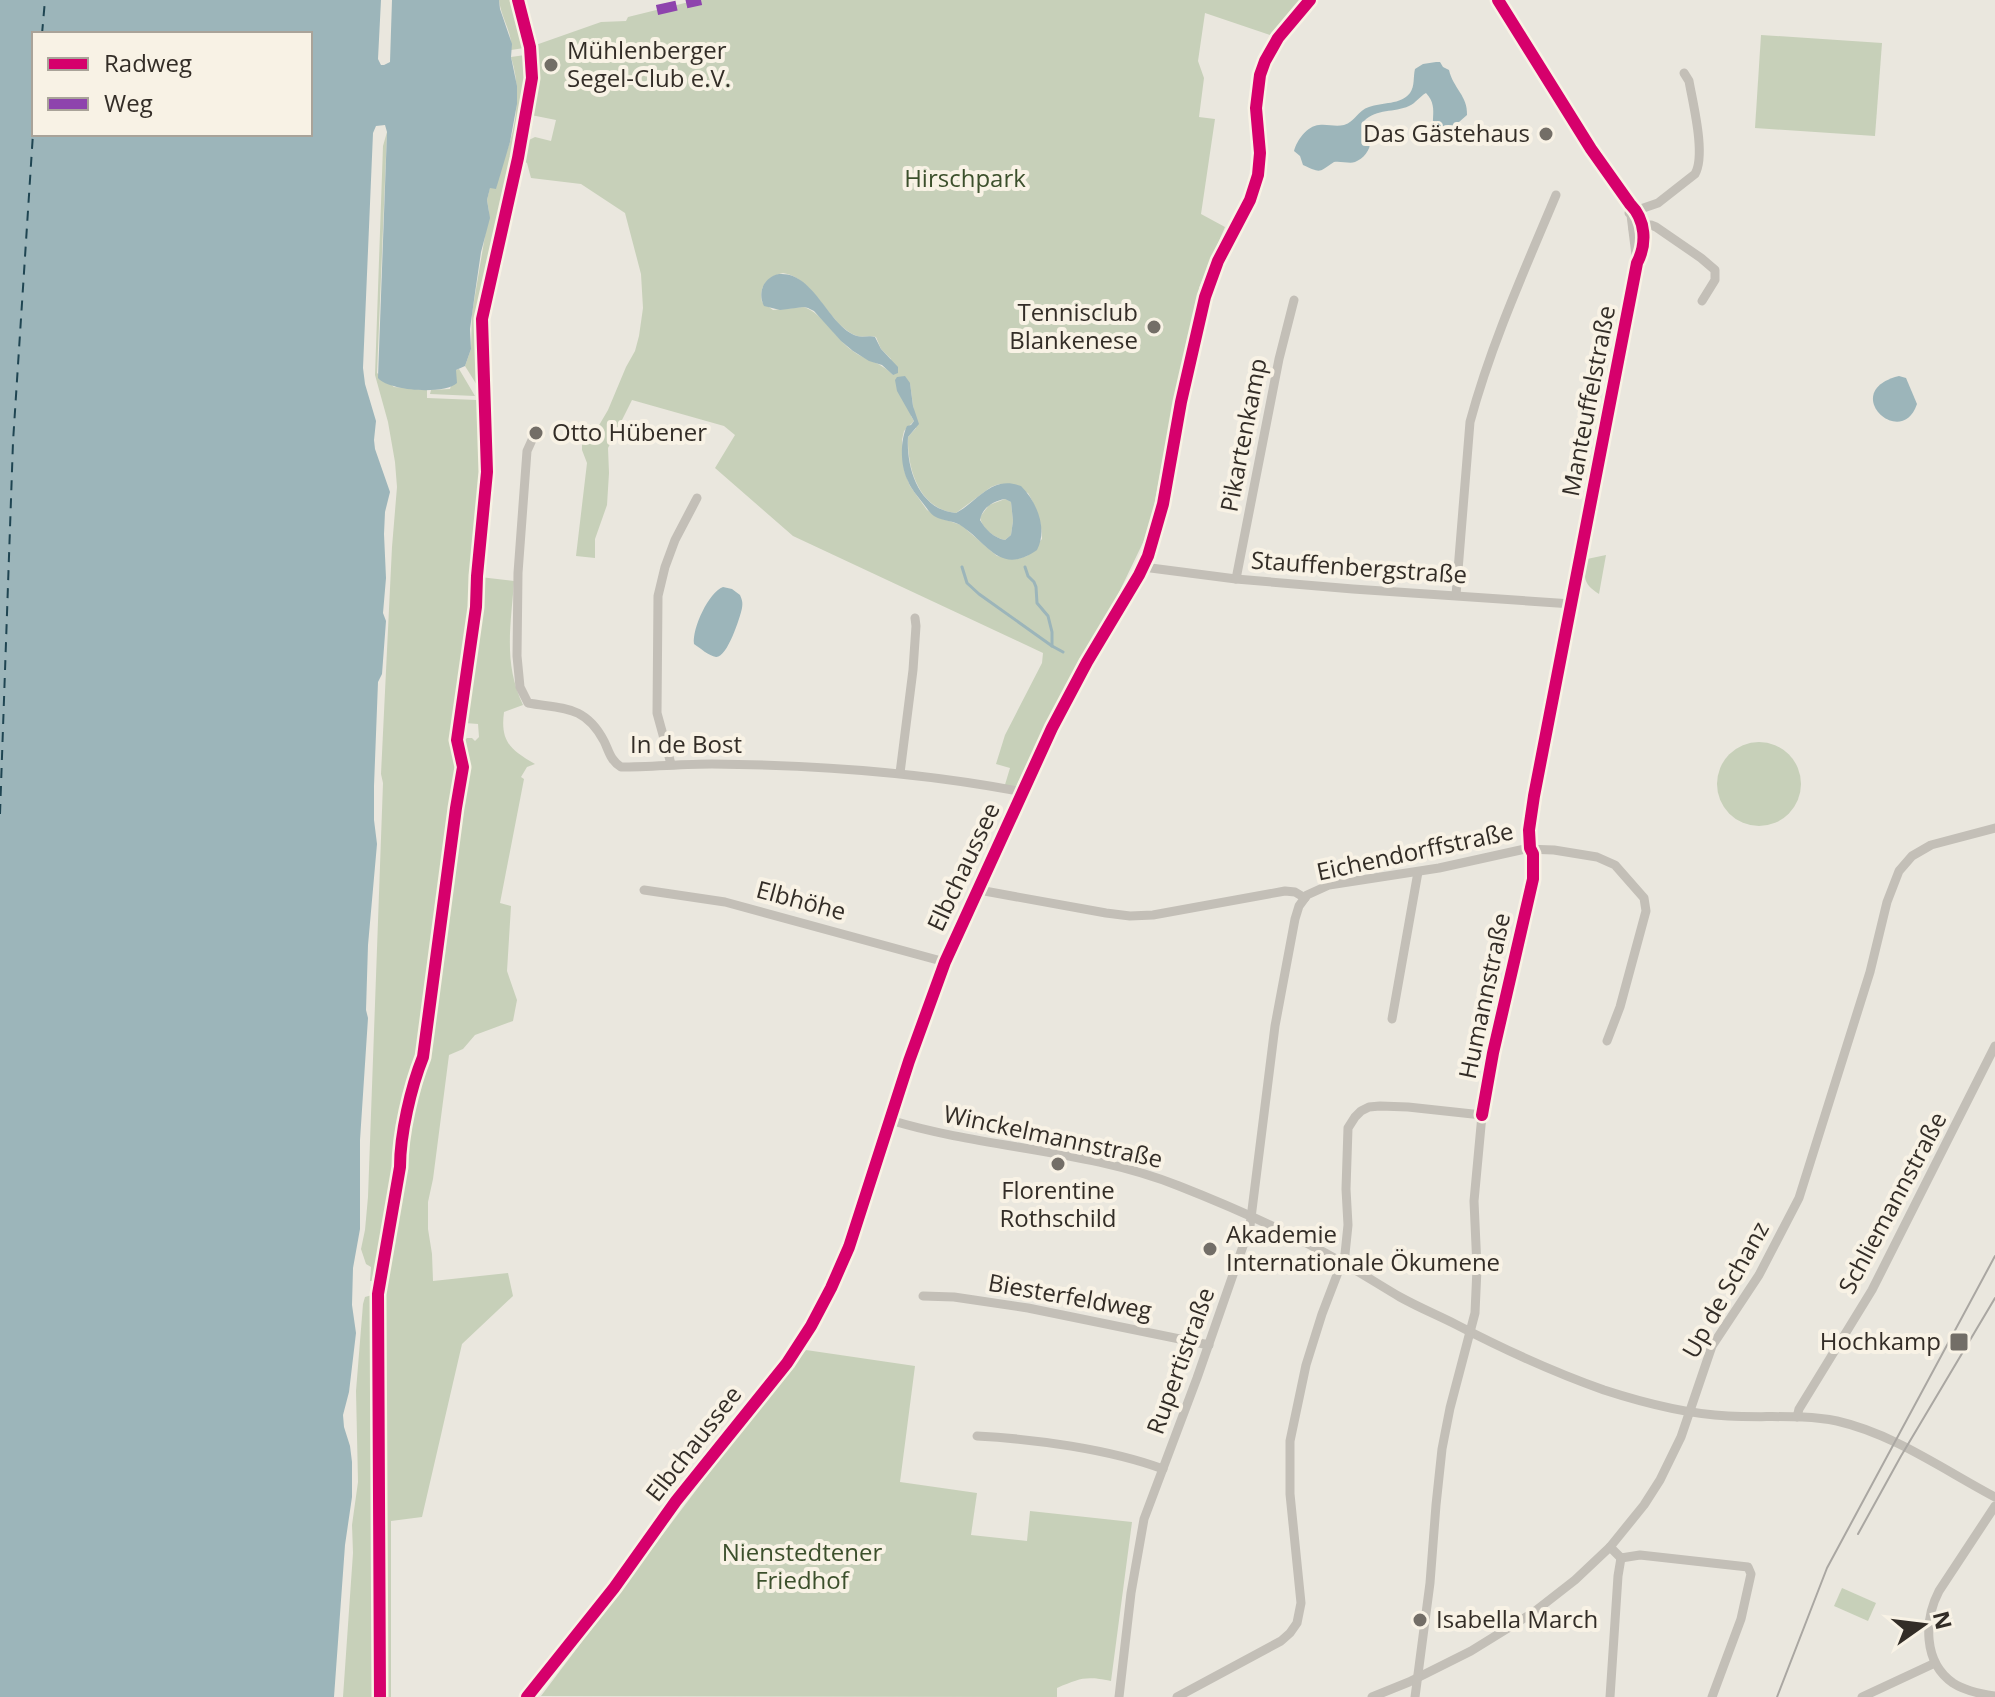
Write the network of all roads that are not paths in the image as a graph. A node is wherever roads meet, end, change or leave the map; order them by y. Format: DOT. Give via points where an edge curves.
graph roads {
  1 [pos="1310,0"];
  2 [pos="1498,0"];
  3 [pos="1684,73"];
  4 [pos="1556,195"];
  5 [pos="1632,209"];
  6 [pos="1638,228"];
  7 [pos="1294,300"];
  8 [pos="1702,301"];
  9 [pos="532,440"];
  10 [pos="697,498"];
  11 [pos="1143,567"];
  12 [pos="1236,579"];
  13 [pos="1456,595"];
  14 [pos="1572,604"];
  15 [pos="915,618"];
  16 [pos="671,764"];
  17 [pos="900,773"];
  18 [pos="1023,792"];
  19 [pos="1995,828"];
  20 [pos="1530,848"];
  21 [pos="1418,872"];
  22 [pos="644,890"];
  23 [pos="979,890"];
  24 [pos="1305,898"];
  25 [pos="945,962"];
  26 [pos="1392,1019"];
  27 [pos="1607,1041"];
  28 [pos="1995,1046"];
  29 [pos="1482,1115"];
  30 [pos="890,1120"];
  31 [pos="1251,1216"];
  32 [pos="1342,1262"];
  33 [pos="923,1296"];
  34 [pos="1471,1332"];
  35 [pos="1209,1345"];
  36 [pos="1690,1412"];
  37 [pos="1797,1417"];
  38 [pos="977,1436"];
  39 [pos="1163,1469"];
  40 [pos="1995,1497"];
  41 [pos="1995,1506"];
  42 [pos="1610,1547"];
  43 [pos="1621,1558"];
  44 [pos="1935,1663"];
  45 [pos="1418,1677"];
  46 [pos="1995,1696"];
  47 [pos="527,1697"];
  48 [pos="1119,1697"];
  49 [pos="1177,1697"];
  50 [pos="1372,1697"];
  51 [pos="1415,1697"];
  52 [pos="1610,1697"];
  53 [pos="1712,1697"];
  54 [pos="1862,1697"];
  1 -- 11 [label="main road, Elbchaussee" via="1278,38 1260,75 1258,175 1205,297 1159,522"];
  2 -- 5 [label="street, Manteuffelstraße"];
  3 -- 5 [label="street" via="1700,153 1698,169 1658,203"];
  4 -- 13 [label="street" via="1470,422"];
  5 -- 6 [label="street, Manteuffelstraße"];
  6 -- 8 [label="street" via="1656,227 1715,270"];
  6 -- 14 [label="street, Manteuffelstraße" via="1643,245"];
  7 -- 12 [label="street, Pikartenkamp"];
  9 -- 16 [label="street, In de Bost" via="518,573 520,687 528,703 584,716 621,767"];
  10 -- 16 [label="street" via="675,540 658,596 657,713"];
  11 -- 12 [label="street, Stauffenbergstraße"];
  11 -- 18 [label="main road, Elbchaussee" via="1070,693"];
  12 -- 13 [label="street, Stauffenbergstraße"];
  13 -- 14 [label="street, Stauffenbergstraße"];
  14 -- 20 [label="street, Manteuffelstraße" via="1534,796"];
  15 -- 17 [label="street"];
  16 -- 17 [label="street, In de Bost"];
  17 -- 18 [label="street, In de Bost"];
  18 -- 23 [label="main road, Elbchaussee"];
  19 -- 36 [label="street, Up de Schanz" via="1931,845 1899,871 1799,1198 1759,1275 1712,1346"];
  20 -- 21 [label="street, Eichendorffstraße"];
  20 -- 27 [label="street, Eichendorffstraße" via="1607,860 1644,898 1646,911"];
  20 -- 29 [label="street, Humannstraße" via="1531,886"];
  21 -- 24 [label="street, Eichendorffstraße" via="1329,885"];
  21 -- 26 [label="street"];
  22 -- 25 [label="street, Elbhöhe" via="725,902"];
  23 -- 24 [label="street, Eichendorffstraße" via="1130,916 1285,891"];
  23 -- 25 [label="main road, Elbchaussee"];
  24 -- 31 [label="street, Rupertistraße" via="1292,927 1279,1001"];
  25 -- 30 [label="main road, Elbchaussee"];
  28 -- 37 [label="street, Schliemannstraße" via="1890,1257"];
  29 -- 32 [label="street" via="1390,1105 1369,1107 1355,1117 1347,1133 1348,1225"];
  29 -- 34 [label="street, Humannstraße"];
  30 -- 31 [label="street, Winckelmannstraße" via="1135,1170"];
  30 -- 47 [label="main road, Elbchaussee" via="849,1247 803,1340"];
  31 -- 32 [label="street, Winckelmannstraße"];
  31 -- 35 [label="street, Rupertistraße"];
  32 -- 34 [label="street, Winckelmannstraße"];
  32 -- 49 [label="street" via="1306,1365 1290,1441 1301,1596 1297,1623 1281,1641"];
  33 -- 35 [label="street, Biesterfeldweg" via="1028,1308"];
  34 -- 36 [label="street, Winckelmannstraße" via="1587,1383"];
  34 -- 45 [label="street, Humannstraße" via="1442,1449"];
  35 -- 39 [label="street, Rupertistraße"];
  36 -- 37 [label="street, Winckelmannstraße"];
  36 -- 42 [label="street, Up de Schanz" via="1654,1490"];
  37 -- 40 [label="street, Winckelmannstraße" via="1875,1432"];
  38 -- 39 [label="street" via="1096,1451"];
  39 -- 48 [label="street, Rupertistraße" via="1138,1548"];
  41 -- 44 [label="street" via="1934,1602 1928,1624"];
  42 -- 43 [label="street"];
  42 -- 45 [label="street, Up de Schanz" via="1511,1627"];
  43 -- 52 [label="street"];
  43 -- 53 [label="street" via="1640,1555 1748,1567 1741,1619"];
  44 -- 46 [label="street" via="1964,1689"];
  44 -- 54 [label="street"];
  45 -- 50 [label="street, Up de Schanz"];
  45 -- 51 [label="street, Humannstraße"];
}
